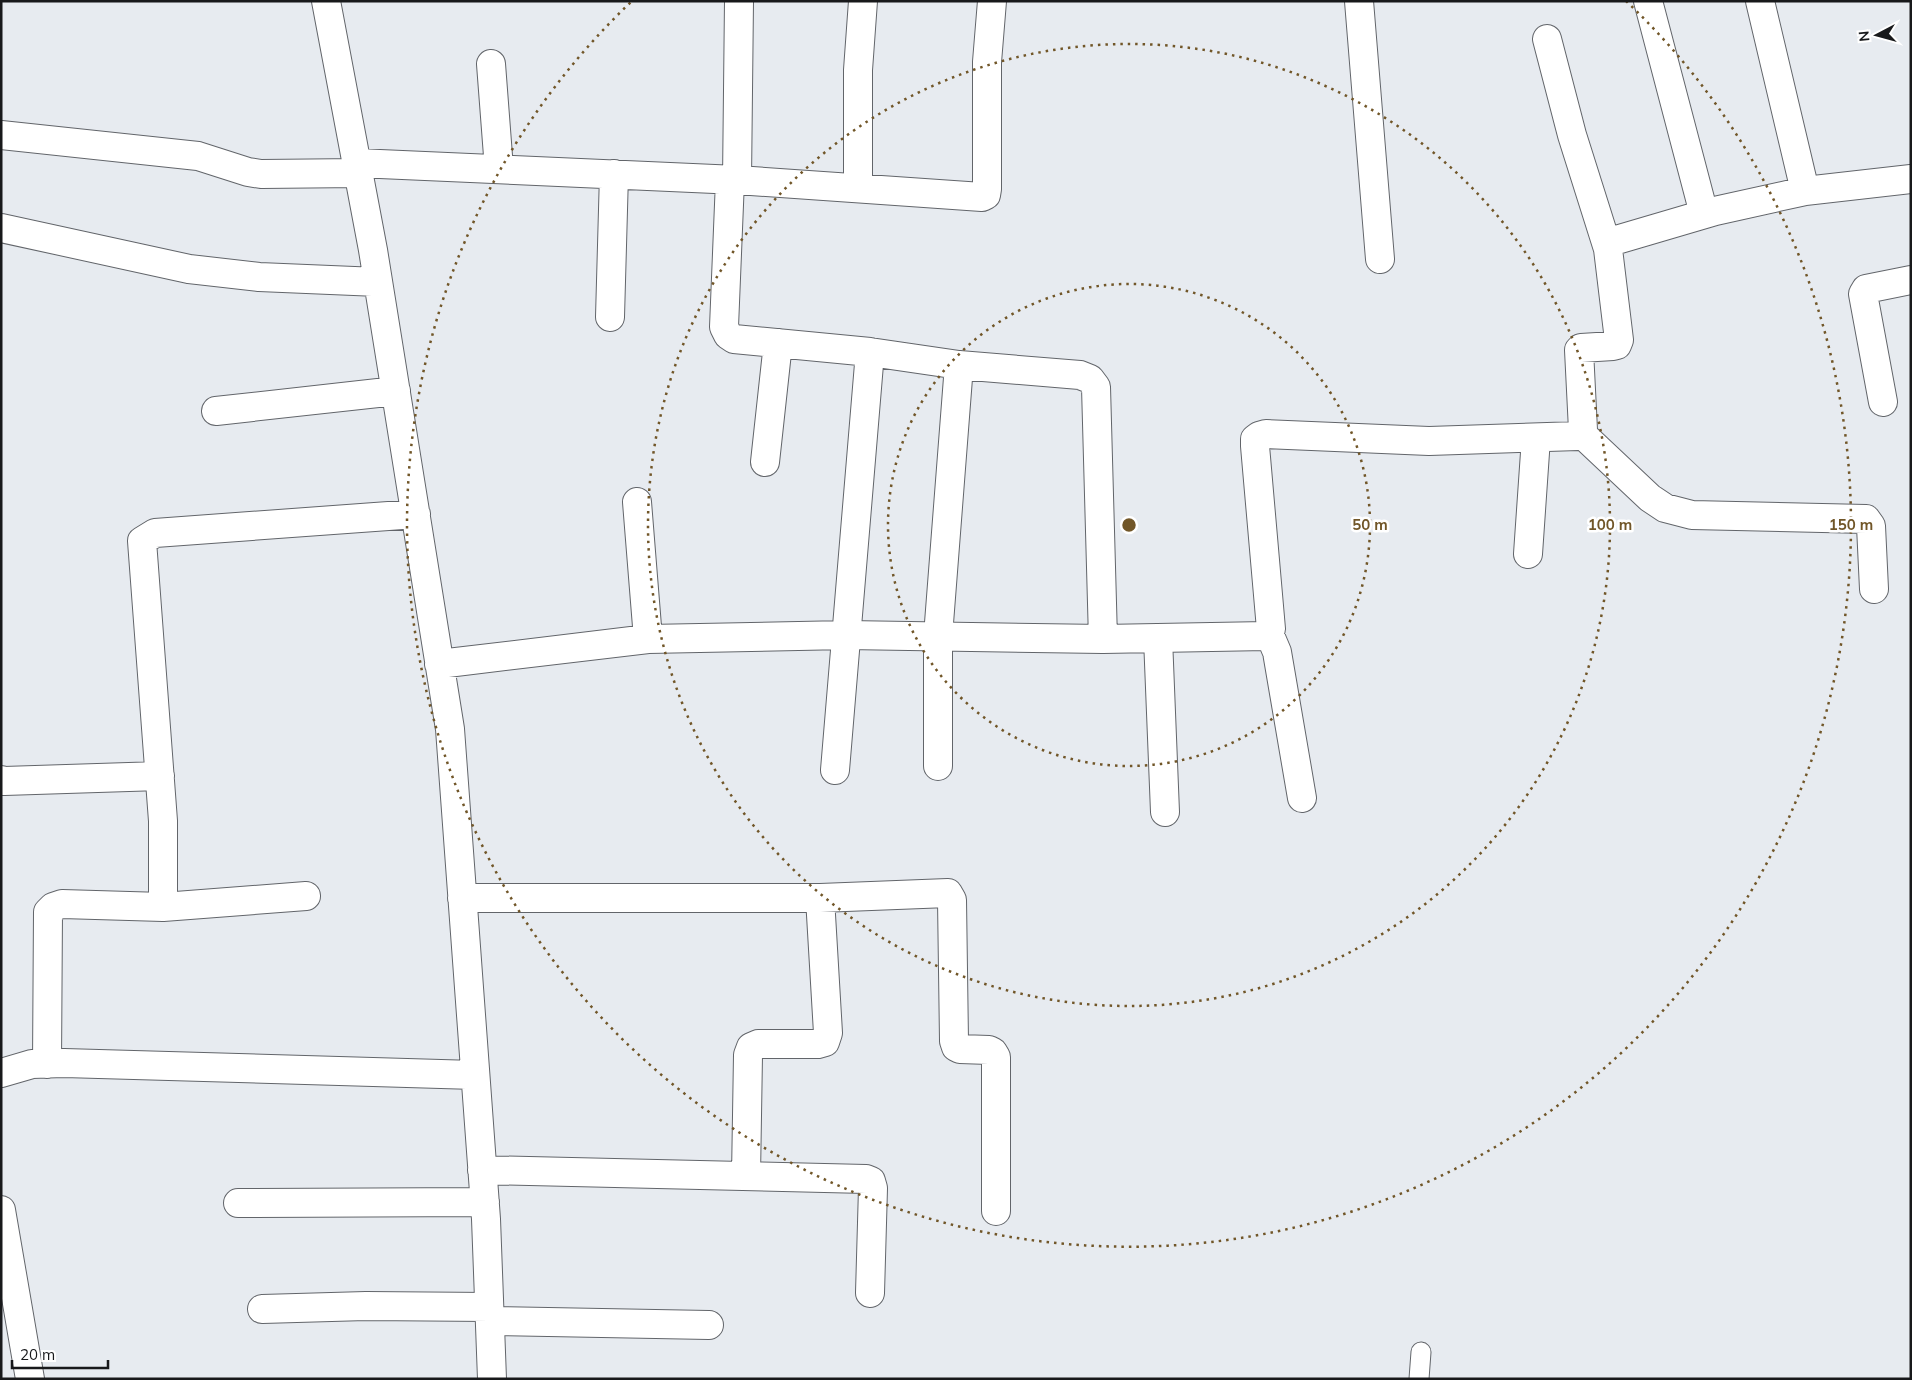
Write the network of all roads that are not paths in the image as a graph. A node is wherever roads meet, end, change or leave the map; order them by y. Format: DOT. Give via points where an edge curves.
graph roads {
  1 [pos="326,1"];
  2 [pos="739,1"];
  3 [pos="863,1"];
  4 [pos="992,1"];
  5 [pos="1359,1"];
  6 [pos="1648,1"];
  7 [pos="1760,1"];
  8 [pos="1547,39"];
  9 [pos="491,64"];
  10 [pos="1,135"];
  11 [pos="358,168"];
  12 [pos="499,168"];
  13 [pos="614,174"];
  14 [pos="1911,179"];
  15 [pos="734,180"];
  16 [pos="858,188"];
  17 [pos="1805,191"];
  18 [pos="1704,214"];
  19 [pos="1,228"];
  20 [pos="1608,249"];
  21 [pos="1380,259"];
  22 [pos="1911,280"];
  23 [pos="378,282"];
  24 [pos="610,317"];
  25 [pos="778,343"];
  26 [pos="870,352"];
  27 [pos="959,365"];
  28 [pos="396,391"];
  29 [pos="1883,402"];
  30 [pos="216,411"];
  31 [pos="1582,434"];
  32 [pos="1536,438"];
  33 [pos="765,462"];
  34 [pos="637,502"];
  35 [pos="416,514"];
  36 [pos="1528,554"];
  37 [pos="1874,589"];
  38 [pos="1269,633"];
  39 [pos="847,635"];
  40 [pos="938,636"];
  41 [pos="1158,638"];
  42 [pos="648,639"];
  43 [pos="1103,639"];
  44 [pos="439,664"];
  45 [pos="938,766"];
  46 [pos="835,770"];
  47 [pos="160,776"];
  48 [pos="1,780"];
  49 [pos="1302,798"];
  50 [pos="1165,812"];
  51 [pos="306,896"];
  52 [pos="462,898"];
  53 [pos="820,898"];
  54 [pos="163,907"];
  55 [pos="47,1064"];
  56 [pos="1,1073"];
  57 [pos="475,1075"];
  58 [pos="482,1170"];
  59 [pos="746,1176"];
  60 [pos="485,1202"];
  61 [pos="238,1203"];
  62 [pos="1,1210"];
  63 [pos="996,1212"];
  64 [pos="870,1293"];
  65 [pos="262,1310"];
  66 [pos="490,1314"];
  67 [pos="709,1325"];
  68 [pos="1421,1352"];
  69 [pos="30,1379"];
  70 [pos="492,1379"];
  71 [pos="1419,1379"];
  1 -- 11 [label="street"];
  2 -- 15 [label="street"];
  3 -- 16 [label="street" via="858,70"];
  4 -- 16 [label="street" via="987,62 986,195"];
  5 -- 21 [label="street"];
  6 -- 18 [label="street"];
  7 -- 17 [label="street"];
  8 -- 20 [label="street" via="1572,135"];
  9 -- 12 [label="street"];
  10 -- 11 [label="street" via="198,156 261,174"];
  11 -- 12 [label="street"];
  11 -- 23 [label="street"];
  12 -- 13 [label="street"];
  13 -- 15 [label="street"];
  13 -- 24 [label="street"];
  14 -- 17 [label="street"];
  15 -- 16 [label="street"];
  15 -- 25 [label="street" via="724,327 734,339"];
  17 -- 18 [label="street"];
  18 -- 20 [label="street" via="1613,241"];
  19 -- 23 [label="street" via="189,269 259,277"];
  20 -- 31 [label="street" via="1619,340 1617,345 1579,350"];
  22 -- 29 [label="street" via="1872,286 1863,294"];
  23 -- 28 [label="street"];
  25 -- 26 [label="street"];
  25 -- 33 [label="street"];
  26 -- 27 [label="street"];
  26 -- 39 [label="street"];
  27 -- 40 [label="street"];
  27 -- 43 [label="street" via="1080,375 1090,379 1096,387"];
  28 -- 30 [label="street"];
  28 -- 35 [label="street"];
  31 -- 32 [label="street"];
  31 -- 37 [label="street" via="1650,498 1665,508 1692,515 1866,519 1871,526"];
  32 -- 36 [label="street"];
  32 -- 38 [label="street" via="1429,441 1259,436 1254,446"];
  34 -- 42 [label="street"];
  35 -- 44 [label="street"];
  35 -- 47 [label="street" via="156,533 142,542"];
  38 -- 41 [label="street" via="1266,636"];
  38 -- 49 [label="street" via="1277,652"];
  39 -- 40 [label="street"];
  39 -- 42 [label="street"];
  39 -- 46 [label="street"];
  40 -- 43 [label="street"];
  40 -- 45 [label="street"];
  41 -- 43 [label="street"];
  41 -- 50 [label="street"];
  42 -- 44 [label="street"];
  44 -- 52 [label="street" via="450,729"];
  47 -- 48 [label="street"];
  47 -- 54 [label="street"];
  51 -- 54 [label="street"];
  52 -- 53 [label="street"];
  52 -- 57 [label="street"];
  53 -- 59 [label="street" via="828,1033 825,1042 818,1044 758,1044 751,1047 748,1055"];
  53 -- 63 [label="street" via="950,895 954,1041 960,1049 989,1050 996,1057"];
  54 -- 55 [label="street" via="62,904 48,912"];
  55 -- 56 [label="street" via="32,1064"];
  55 -- 57 [label="street"];
  57 -- 58 [label="street"];
  58 -- 59 [label="street"];
  58 -- 60 [label="street"];
  59 -- 64 [label="street" via="871,1181"];
  60 -- 61 [label="street"];
  60 -- 66 [label="street"];
  62 -- 69 [label="street"];
  65 -- 66 [label="street" via="366,1306"];
  66 -- 67 [label="street"];
  66 -- 70 [label="street"];
  68 -- 71 [label="lane"];
}
